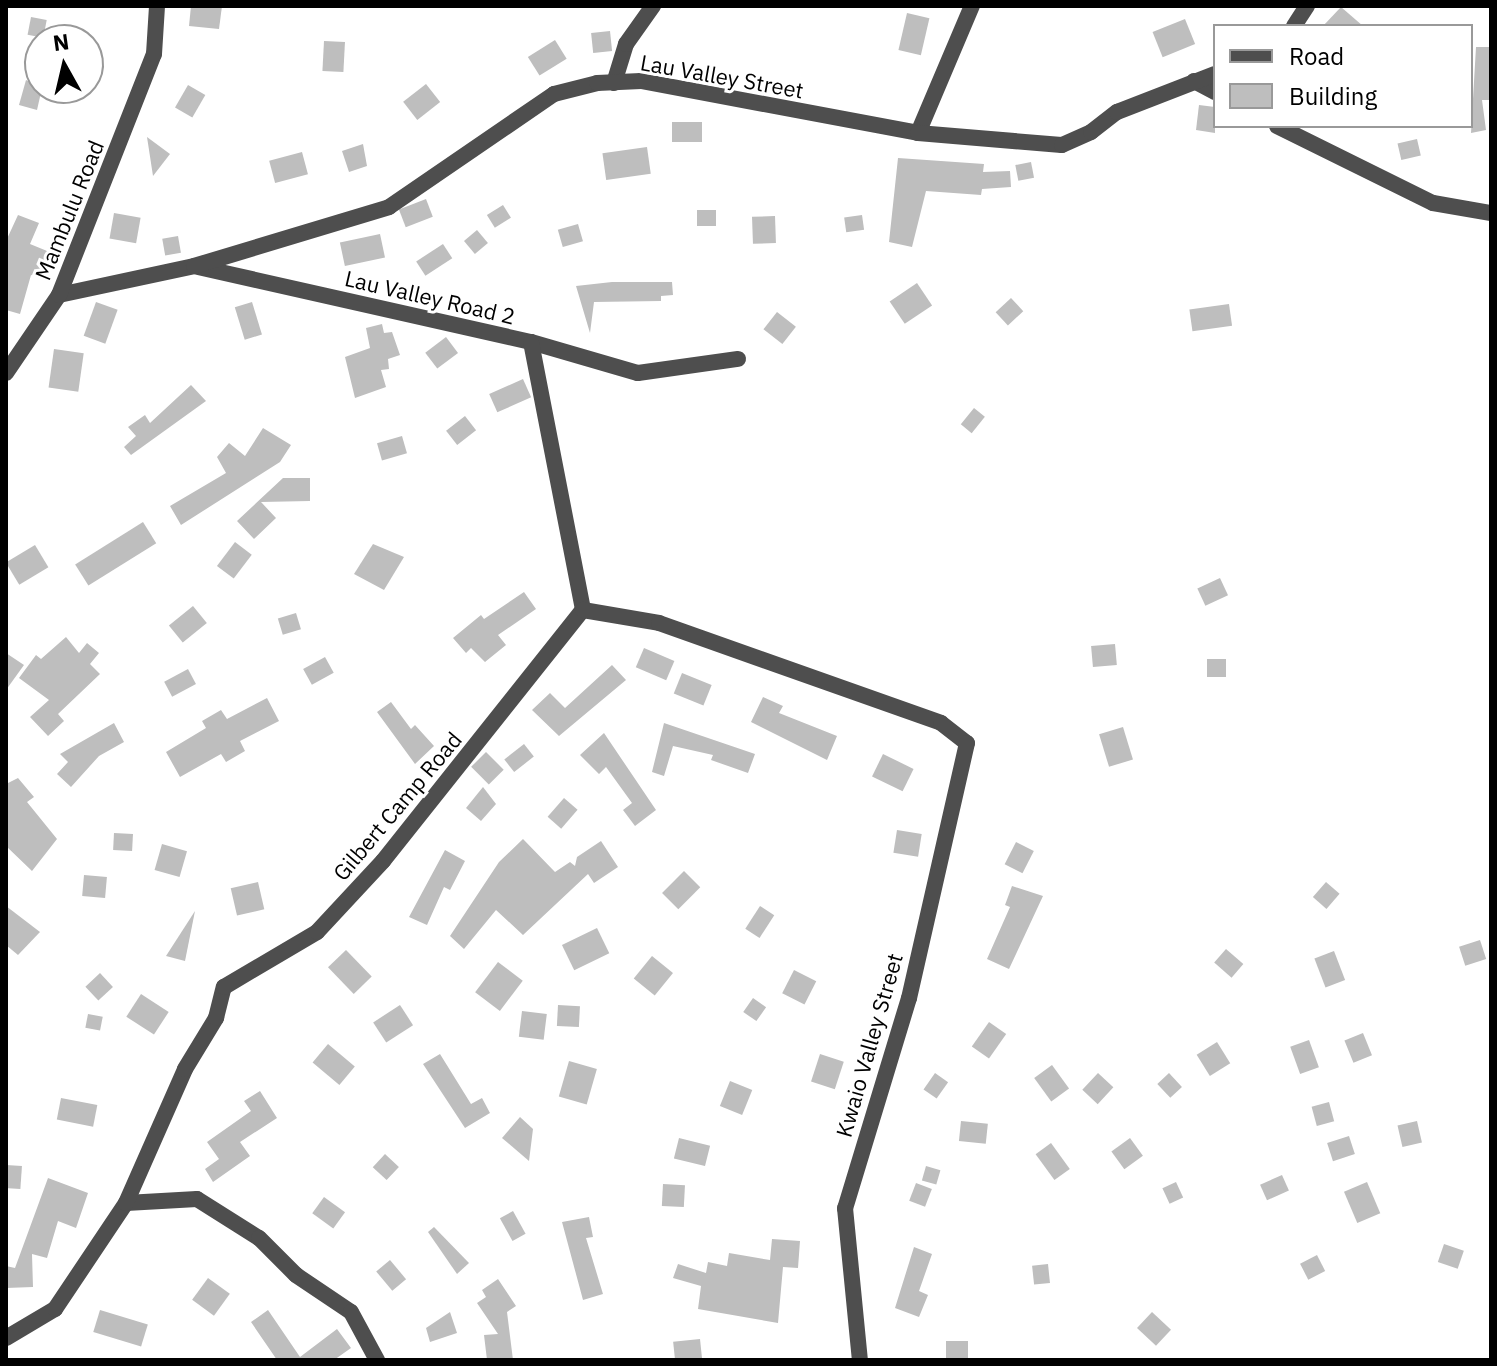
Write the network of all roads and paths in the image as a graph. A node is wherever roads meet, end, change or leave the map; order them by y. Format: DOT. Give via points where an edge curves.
graph roads {
  1 [pos="157,6"];
  2 [pos="653,6"];
  3 [pos="972,6"];
  4 [pos="1307,6"];
  5 [pos="1295,24"];
  6 [pos="1213,75"];
  7 [pos="1194,81"];
  8 [pos="614,83"];
  9 [pos="1213,91"];
  10 [pos="1281,128"];
  11 [pos="918,133"];
  12 [pos="1491,213"];
  13 [pos="194,266"];
  14 [pos="59,295"];
  15 [pos="531,342"];
  16 [pos="738,359"];
  17 [pos="6,373"];
  18 [pos="583,610"];
  19 [pos="126,1203"];
  20 [pos="6,1338"];
  21 [pos="377,1360"];
  22 [pos="860,1360"];
  1 -- 14 [label="street, Mambulu Road" via="154,54"];
  2 -- 8 [label="street" via="626,44"];
  3 -- 11 [label="street"];
  4 -- 5 [label="street"];
  6 -- 7 [label="street, Lau Valley Street"];
  7 -- 9 [label="street"];
  7 -- 11 [label="street, Lau Valley Street" via="1117,112 1062,145"];
  8 -- 11 [label="street, Lau Valley Street" via="641,81"];
  8 -- 13 [label="street, Lau Valley Street" via="554,94 389,207"];
  10 -- 12 [label="street" via="1433,203"];
  13 -- 14 [label="street, Lau Valley Street"];
  13 -- 15 [label="street, Lau Valley Road 2"];
  14 -- 17 [label="street, Mambulu Road"];
  15 -- 16 [label="street" via="638,373"];
  15 -- 18 [label="street, Lau Valley Road 2"];
  18 -- 19 [label="street, Gilbert Camp Road" via="383,861 317,932 224,987 216,1018 185,1069"];
  18 -- 22 [label="street, Kwaio Valley Street" via="659,623 941,723 967,743 909,998 845,1208"];
  19 -- 20 [label="street, Gilbert Camp Road" via="55,1309"];
  19 -- 21 [label="street" via="197,1199 247,1230 296,1275 351,1312"];
}
